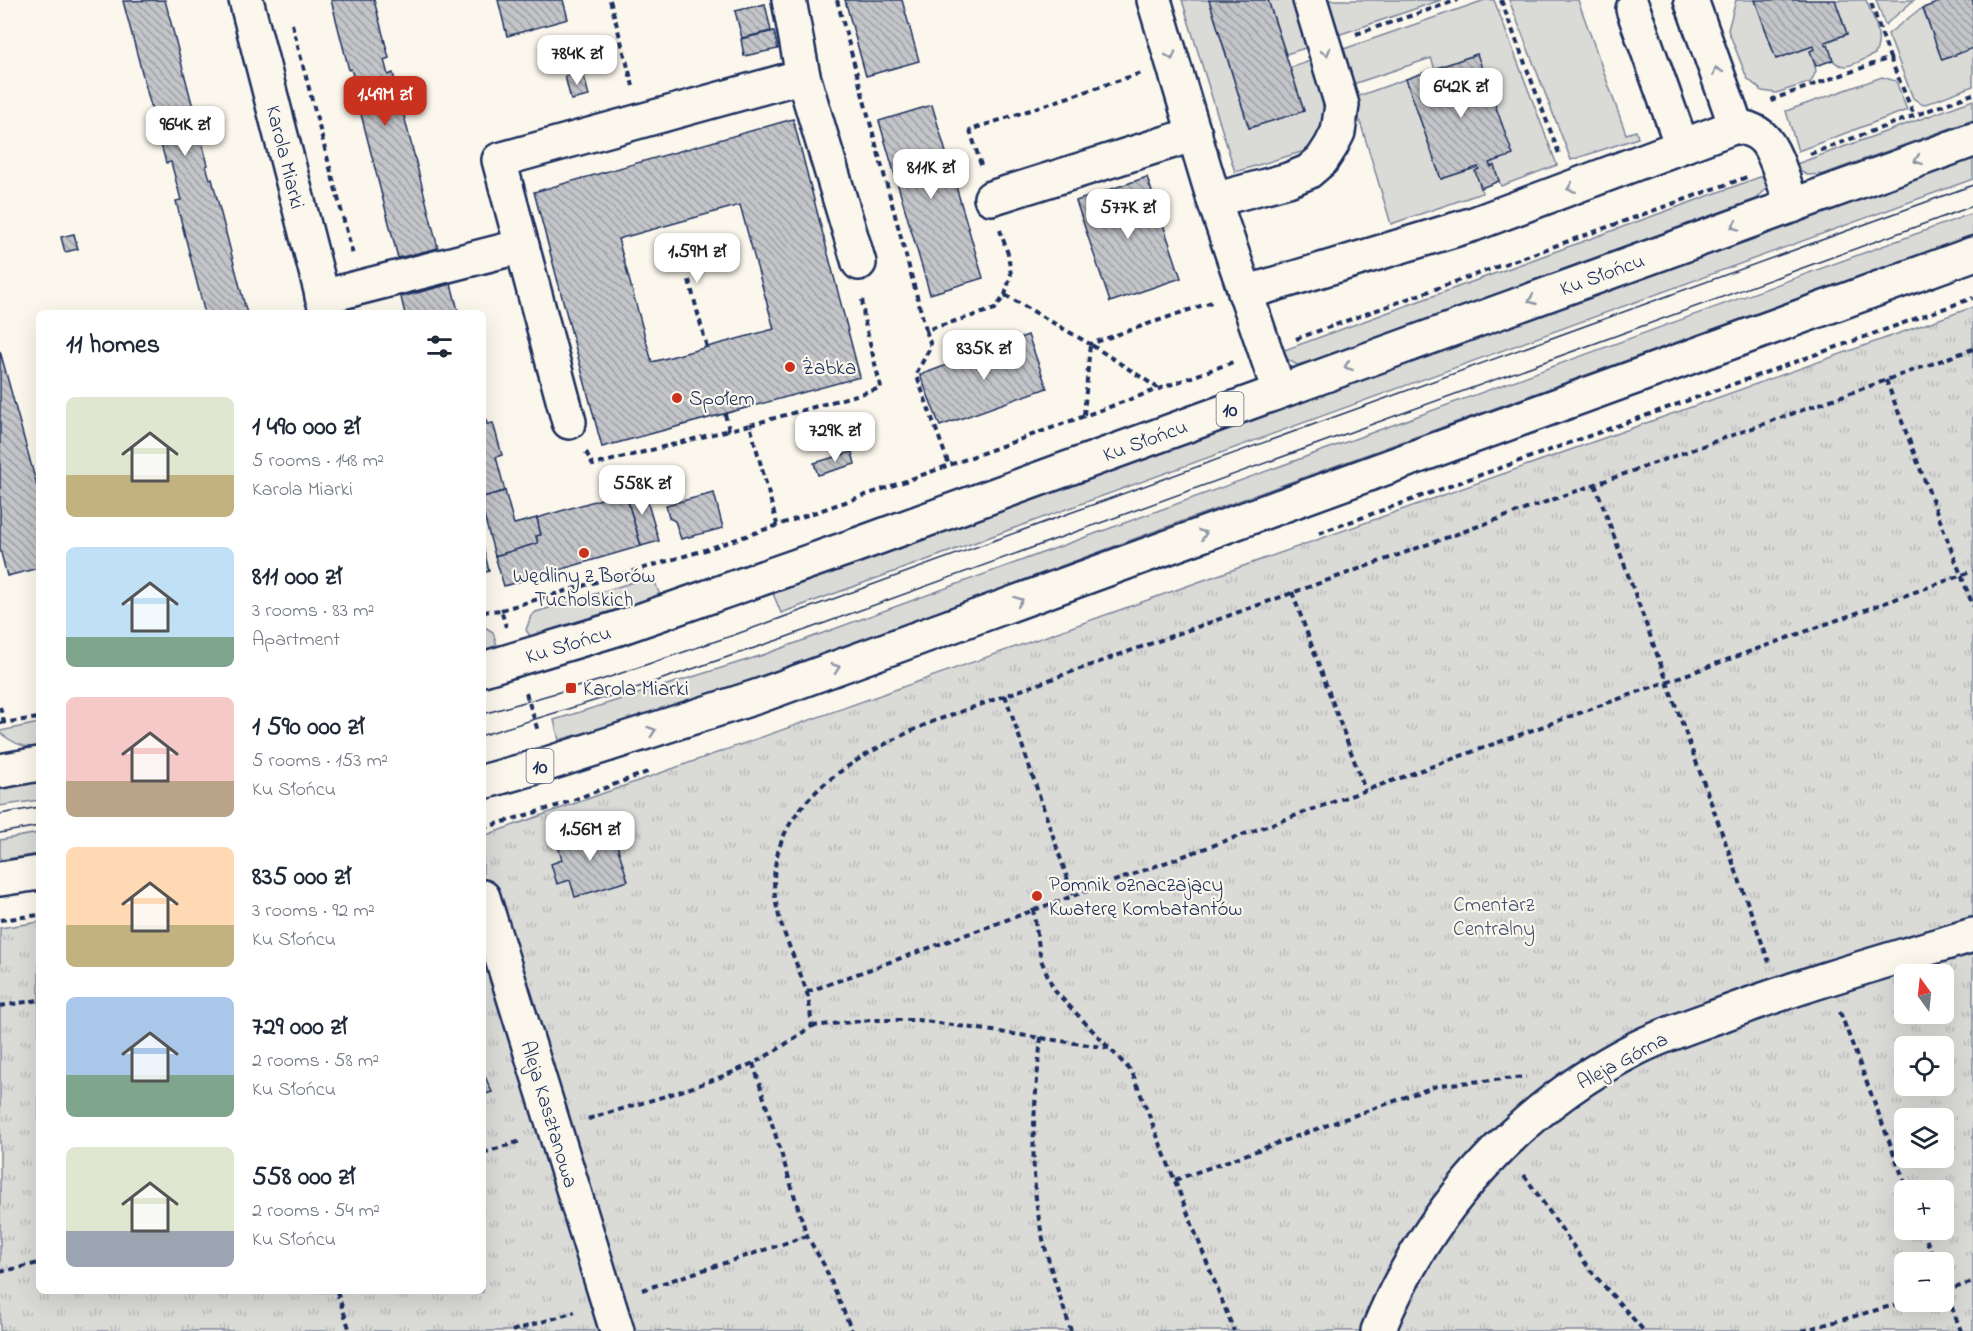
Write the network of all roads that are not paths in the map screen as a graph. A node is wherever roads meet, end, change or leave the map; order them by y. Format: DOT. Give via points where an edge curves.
graph roads {
  1 [pos="246,0"];
  2 [pos="789,0"];
  3 [pos="1154,0"];
  4 [pos="1310,0"];
  5 [pos="1691,0"];
  6 [pos="1633,9"];
  7 [pos="803,76"];
  8 [pos="1736,126"];
  9 [pos="1195,134"];
  10 [pos="1973,140"];
  11 [pos="1682,146"];
  12 [pos="991,198"];
  13 [pos="1214,200"];
  14 [pos="1792,206"];
  15 [pos="522,246"];
  16 [pos="1973,254"];
  17 [pos="859,263"];
  18 [pos="1231,297"];
  19 [pos="325,305"];
  20 [pos="1279,391"];
  21 [pos="569,422"];
  22 [pos="486,668"];
  23 [pos="36,765"];
  24 [pos="0,771"];
  25 [pos="486,781"];
  26 [pos="36,873"];
  27 [pos="0,879"];
  28 [pos="486,907"];
  29 [pos="1973,935"];
  30 [pos="612,1316"];
  31 [pos="1378,1331"];
  1 -- 19 [label="street, Karola Miarki"];
  2 -- 7 [label="street"];
  3 -- 9 [label="street, one-way"];
  4 -- 13 [label="street, one-way" via="1342,105 1338,132 1322,160 1308,172"];
  8 -- 5 [label="street, one-way"];
  6 -- 11 [label="street"];
  7 -- 15 [label="street" via="499,160"];
  7 -- 17 [label="street"];
  8 -- 11 [label="street"];
  8 -- 14 [label="street" via="1763,137"];
  9 -- 12 [label="street"];
  9 -- 13 [label="street"];
  10 -- 14 [label="street, Ku Słońcu / 10, one-way"];
  11 -- 18 [label="street, one-way" via="1474,224"];
  13 -- 18 [label="street"];
  14 -- 20 [label="street, Ku Słońcu / 10, one-way"];
  15 -- 19 [label="street" via="362,287"];
  15 -- 21 [label="street"];
  25 -- 16 [label="street, 10, one-way" via="759,696"];
  18 -- 20 [label="street"];
  20 -- 22 [label="street, Ku Słońcu / 10" via="713,596"];
  23 -- 24 [label="street"];
  26 -- 27 [label="street"];
  28 -- 30 [label="street, Aleja Kasztanowa"];
  29 -- 31 [label="street, Aleja Górna" via="1780,994 1637,1048 1554,1099 1478,1170 1423,1244 1402,1278"];
}
